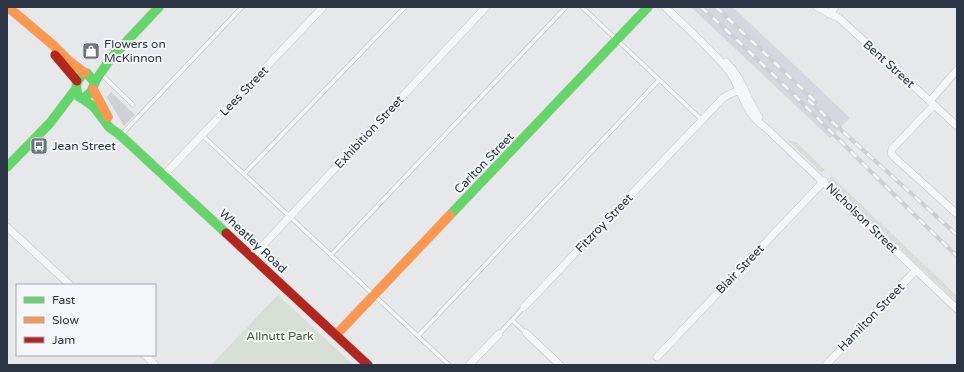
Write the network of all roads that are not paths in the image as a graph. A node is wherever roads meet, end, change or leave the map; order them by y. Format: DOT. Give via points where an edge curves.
graph roads {
  1 [pos="8,7"];
  2 [pos="159,7"];
  3 [pos="242,7"];
  4 [pos="323,7"];
  5 [pos="405,7"];
  6 [pos="486,7"];
  7 [pos="566,7"];
  8 [pos="582,7"];
  9 [pos="648,7"];
  10 [pos="665,7"];
  11 [pos="817,7"];
  12 [pos="835,7"];
  13 [pos="829,14"];
  14 [pos="36,32"];
  15 [pos="617,40"];
  16 [pos="114,54"];
  17 [pos="957,70"];
  18 [pos="86,73"];
  19 [pos="100,73"];
  20 [pos="660,80"];
  21 [pos="77,81"];
  22 [pos="94,86"];
  23 [pos="742,89"];
  24 [pos="75,90"];
  25 [pos="82,99"];
  26 [pos="932,103"];
  27 [pos="133,105"];
  28 [pos="702,120"];
  29 [pos="50,123"];
  30 [pos="957,126"];
  31 [pos="120,135"];
  32 [pos="202,135"];
  33 [pos="7,168"];
  34 [pos="244,174"];
  35 [pos="164,175"];
  36 [pos="824,182"];
  37 [pos="957,214"];
  38 [pos="289,216"];
  39 [pos="7,227"];
  40 [pos="331,255"];
  41 [pos="252,257"];
  42 [pos="916,270"];
  43 [pos="69,284"];
  44 [pos="374,295"];
  45 [pos="524,307"];
  46 [pos="957,309"];
  47 [pos="512,320"];
  48 [pos="526,333"];
  49 [pos="499,334"];
  50 [pos="336,335"];
  51 [pos="418,336"];
  52 [pos="146,356"];
  53 [pos="657,357"];
  54 [pos="155,365"];
  55 [pos="368,365"];
  56 [pos="450,365"];
  57 [pos="469,365"];
  58 [pos="560,365"];
  59 [pos="826,365"];
  1 -- 14 [label="street"];
  2 -- 16 [label="street"];
  3 -- 31 [label="lane"];
  4 -- 32 [label="street, Lees Street"];
  5 -- 34 [label="lane"];
  6 -- 38 [label="street, Exhibition Street"];
  7 -- 40 [label="lane"];
  8 -- 15 [label="lane"];
  9 -- 15 [label="street, Carlton Street"];
  10 -- 23 [label="street, Nicholson Street" via="733,69 740,78"];
  11 -- 13 [label="street, Bent Street"];
  12 -- 13 [label="street"];
  13 -- 26 [label="street, Bent Street" via="839,18"];
  14 -- 18 [label="street"];
  14 -- 21 [label="street"];
  15 -- 20 [label="lane"];
  15 -- 44 [label="street, Carlton Street"];
  16 -- 18 [label="street"];
  16 -- 19 [label="street"];
  17 -- 26 [label="street"];
  18 -- 21 [label="street"];
  18 -- 22 [label="street" via="92,78"];
  19 -- 22 [label="street"];
  19 -- 27 [label="lane"];
  20 -- 28 [label="lane"];
  20 -- 51 [label="lane"];
  21 -- 24 [label="street"];
  22 -- 25 [label="street" via="90,94"];
  22 -- 31 [label="street, Wheatley Road" via="111,123"];
  23 -- 28 [label="street, Fitzroy Street" via="723,98"];
  23 -- 36 [label="street, Nicholson Street" via="766,128"];
  24 -- 25 [label="street"];
  24 -- 29 [label="street"];
  25 -- 29 [label="street"];
  25 -- 31 [label="street, Wheatley Road" via="94,107 109,127"];
  26 -- 30 [label="street, Bent Street"];
  26 -- 37 [label="street" via="891,153"];
  28 -- 45 [label="street, Fitzroy Street"];
  29 -- 33 [label="street"];
  31 -- 35 [label="street, Wheatley Road"];
  32 -- 34 [label="lane"];
  32 -- 35 [label="street, Lees Street"];
  34 -- 38 [label="lane"];
  35 -- 41 [label="street, Wheatley Road"];
  36 -- 42 [label="street, Nicholson Street"];
  36 -- 53 [label="street, Blair Street"];
  38 -- 40 [label="lane"];
  38 -- 41 [label="street, Exhibition Street"];
  39 -- 43 [label="street"];
  40 -- 44 [label="lane"];
  41 -- 50 [label="street, Wheatley Road"];
  42 -- 46 [label="street, Nicholson Street"];
  42 -- 59 [label="street, Hamilton Street"];
  44 -- 50 [label="street, Carlton Street"];
  44 -- 51 [label="lane"];
  45 -- 47 [label="lane, Fitzroy Street"];
  47 -- 48 [label="lane"];
  47 -- 49 [label="lane, Fitzroy Street"];
  48 -- 58 [label="street"];
  49 -- 57 [label="street, Fitzroy Street"];
  50 -- 55 [label="street, Wheatley Road"];
  51 -- 56 [label="lane"];
  52 -- 54 [label="street"];
}
